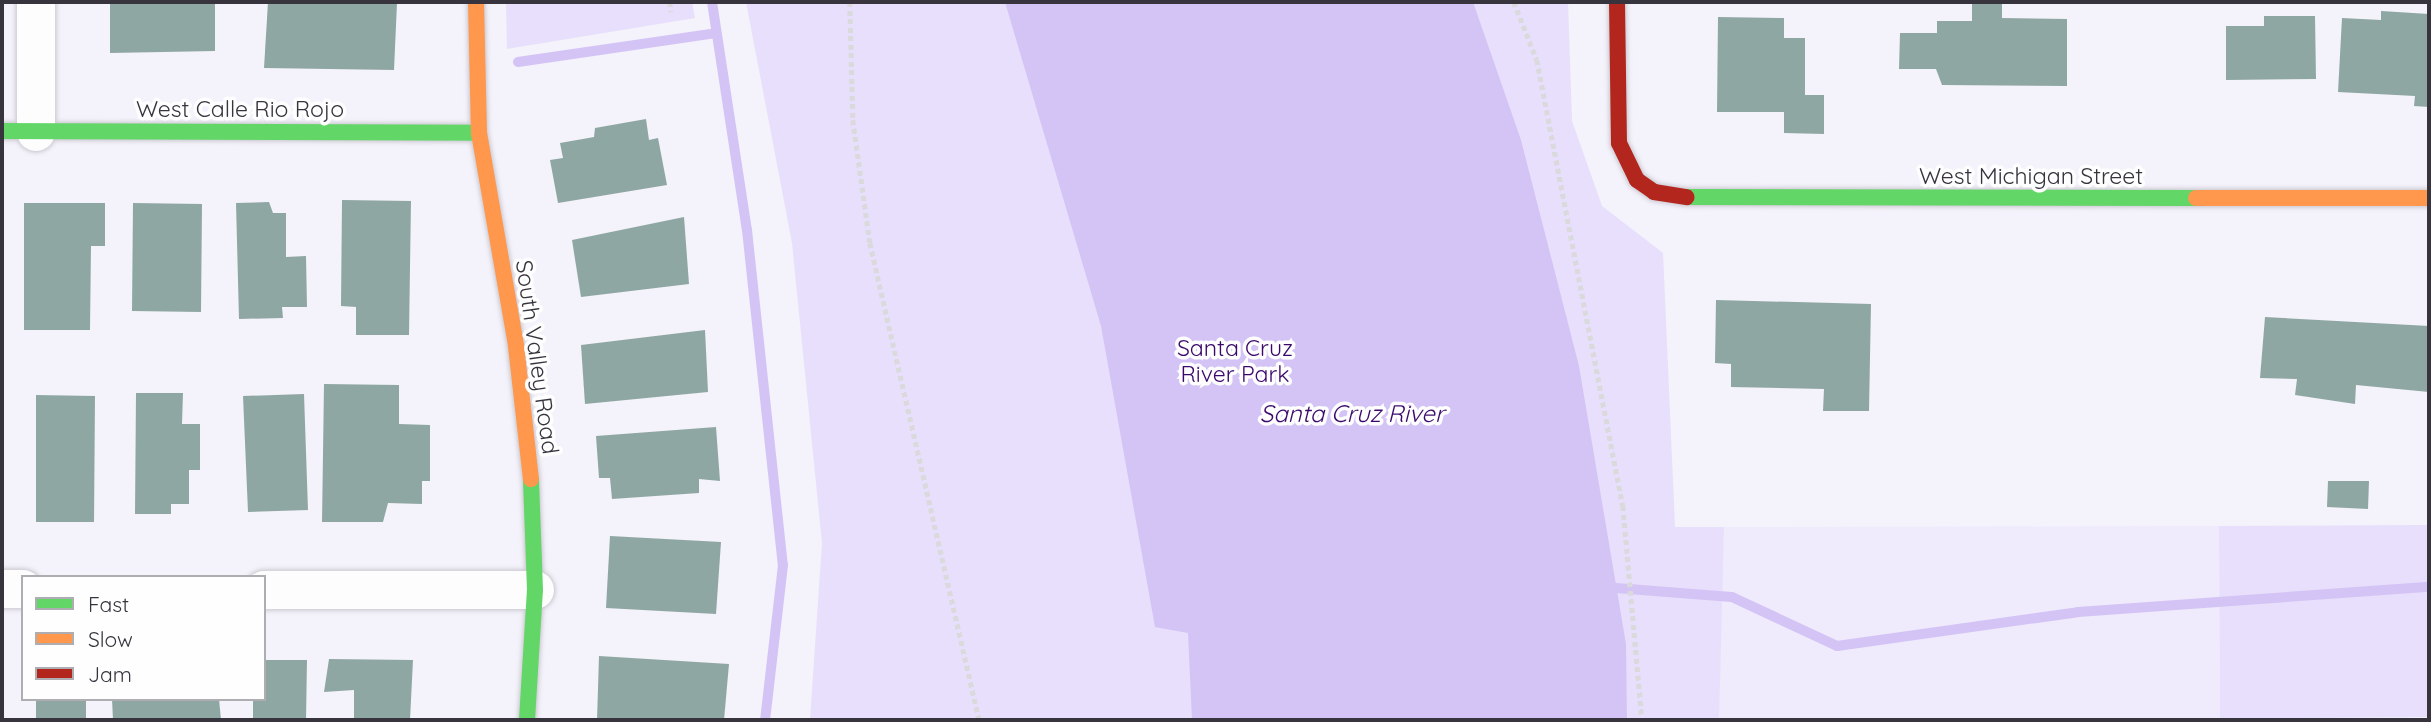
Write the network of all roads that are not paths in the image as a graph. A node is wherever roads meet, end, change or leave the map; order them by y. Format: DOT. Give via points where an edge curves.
graph roads {
  1 [pos="36,2"];
  2 [pos="476,2"];
  3 [pos="1617,2"];
  4 [pos="19,132"];
  5 [pos="479,133"];
  6 [pos="2429,198"];
  7 [pos="2,589"];
  8 [pos="21,589"];
  9 [pos="266,590"];
  10 [pos="535,590"];
  11 [pos="527,720"];
  1 -- 4 [label="street"];
  2 -- 5 [label="street, South Valley Road"];
  3 -- 6 [label="street, West Michigan Street" via="1619,143 1637,180 1654,192 1696,199"];
  4 -- 5 [label="street, West Calle Rio Rojo"];
  5 -- 10 [label="street, South Valley Road" via="523,393"];
  7 -- 8 [label="street"];
  9 -- 10 [label="street"];
  10 -- 11 [label="street, South Valley Road"];
}
